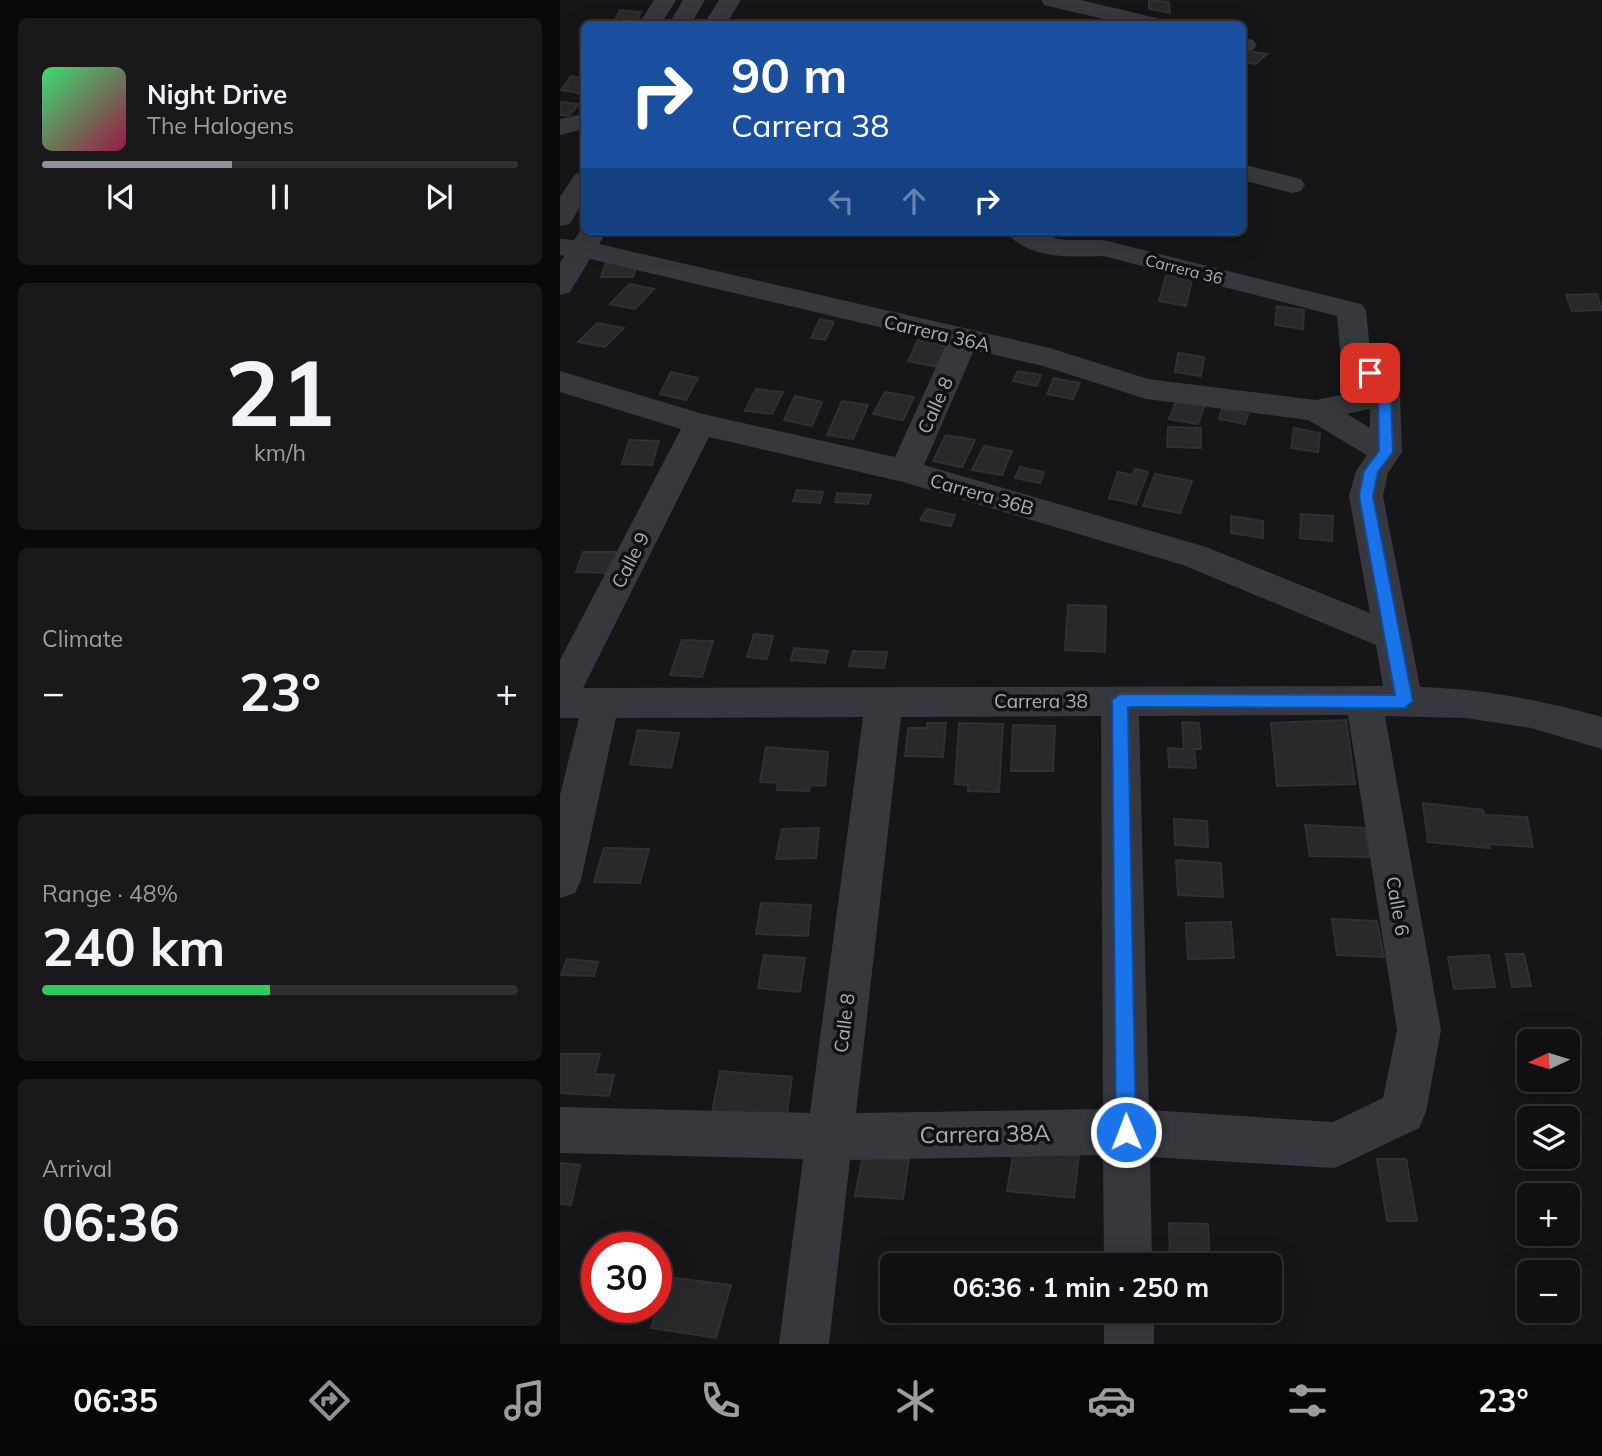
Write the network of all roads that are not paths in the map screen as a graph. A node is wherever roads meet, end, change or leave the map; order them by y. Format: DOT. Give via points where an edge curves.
graph roads {
  1 [pos="665,0"];
  2 [pos="694,0"];
  3 [pos="730,0"];
  4 [pos="1052,0"];
  5 [pos="652,21"];
  6 [pos="682,21"];
  7 [pos="717,21"];
  8 [pos="1132,21"];
  9 [pos="1246,173"];
  10 [pos="581,185"];
  11 [pos="1292,185"];
  12 [pos="560,218"];
  13 [pos="1026,235"];
  14 [pos="578,242"];
  15 [pos="560,286"];
  16 [pos="964,339"];
  17 [pos="560,382"];
  18 [pos="1385,396"];
  19 [pos="1316,411"];
  20 [pos="700,424"];
  21 [pos="1386,452"];
  22 [pos="905,471"];
  23 [pos="1394,638"];
  24 [pos="560,696"];
  25 [pos="1120,700"];
  26 [pos="1364,700"];
  27 [pos="884,701"];
  28 [pos="1405,701"];
  29 [pos="560,703"];
  30 [pos="601,703"];
  31 [pos="1602,733"];
  32 [pos="560,880"];
  33 [pos="1403,1112"];
  34 [pos="560,1130"];
  35 [pos="1126,1132"];
  36 [pos="830,1137"];
  37 [pos="1128,1253"];
  38 [pos="1129,1323"];
  39 [pos="804,1344"];
  40 [pos="1129,1344"];
  1 -- 5 [label="street"];
  2 -- 6 [label="street"];
  3 -- 7 [label="street"];
  4 -- 8 [label="street"];
  9 -- 11 [label="street"];
  10 -- 12 [label="street"];
  13 -- 18 [label="street, Carrera 36" via="1064,250 1103,248 1351,310 1355,350"];
  14 -- 15 [label="street"];
  14 -- 16 [label="street, Carrera 36A"];
  16 -- 19 [label="street, Carrera 36A" via="1050,358 1146,389"];
  16 -- 22 [label="street, Calle 8"];
  17 -- 20 [label="street, Carrera 36B"];
  18 -- 19 [label="street, Carrera 36A"];
  18 -- 21 [label="street"];
  19 -- 21 [label="street, Carrera 36A"];
  20 -- 22 [label="street, Carrera 36B"];
  20 -- 24 [label="street, Calle 9"];
  21 -- 23 [label="street" via="1371,471 1366,496"];
  22 -- 23 [label="street, Carrera 36B" via="1194,556"];
  23 -- 28 [label="street"];
  25 -- 26 [label="street, Carrera 38"];
  25 -- 27 [label="street, Carrera 38"];
  25 -- 35 [label="street"];
  26 -- 28 [label="street, Carrera 38"];
  26 -- 33 [label="street, Calle 6" via="1419,1030"];
  27 -- 30 [label="street, Carrera 38"];
  27 -- 36 [label="street, Calle 8"];
  28 -- 31 [label="street, Carrera 38" via="1466,703 1531,713"];
  29 -- 30 [label="street, Carrera 38"];
  30 -- 32 [label="street"];
  33 -- 35 [label="street, Carrera 38A" via="1335,1145"];
  34 -- 36 [label="street, Carrera 38A"];
  35 -- 36 [label="street, Carrera 38A"];
  35 -- 37 [label="street"];
  36 -- 39 [label="street, Calle 8"];
  38 -- 40 [label="street"];
}
